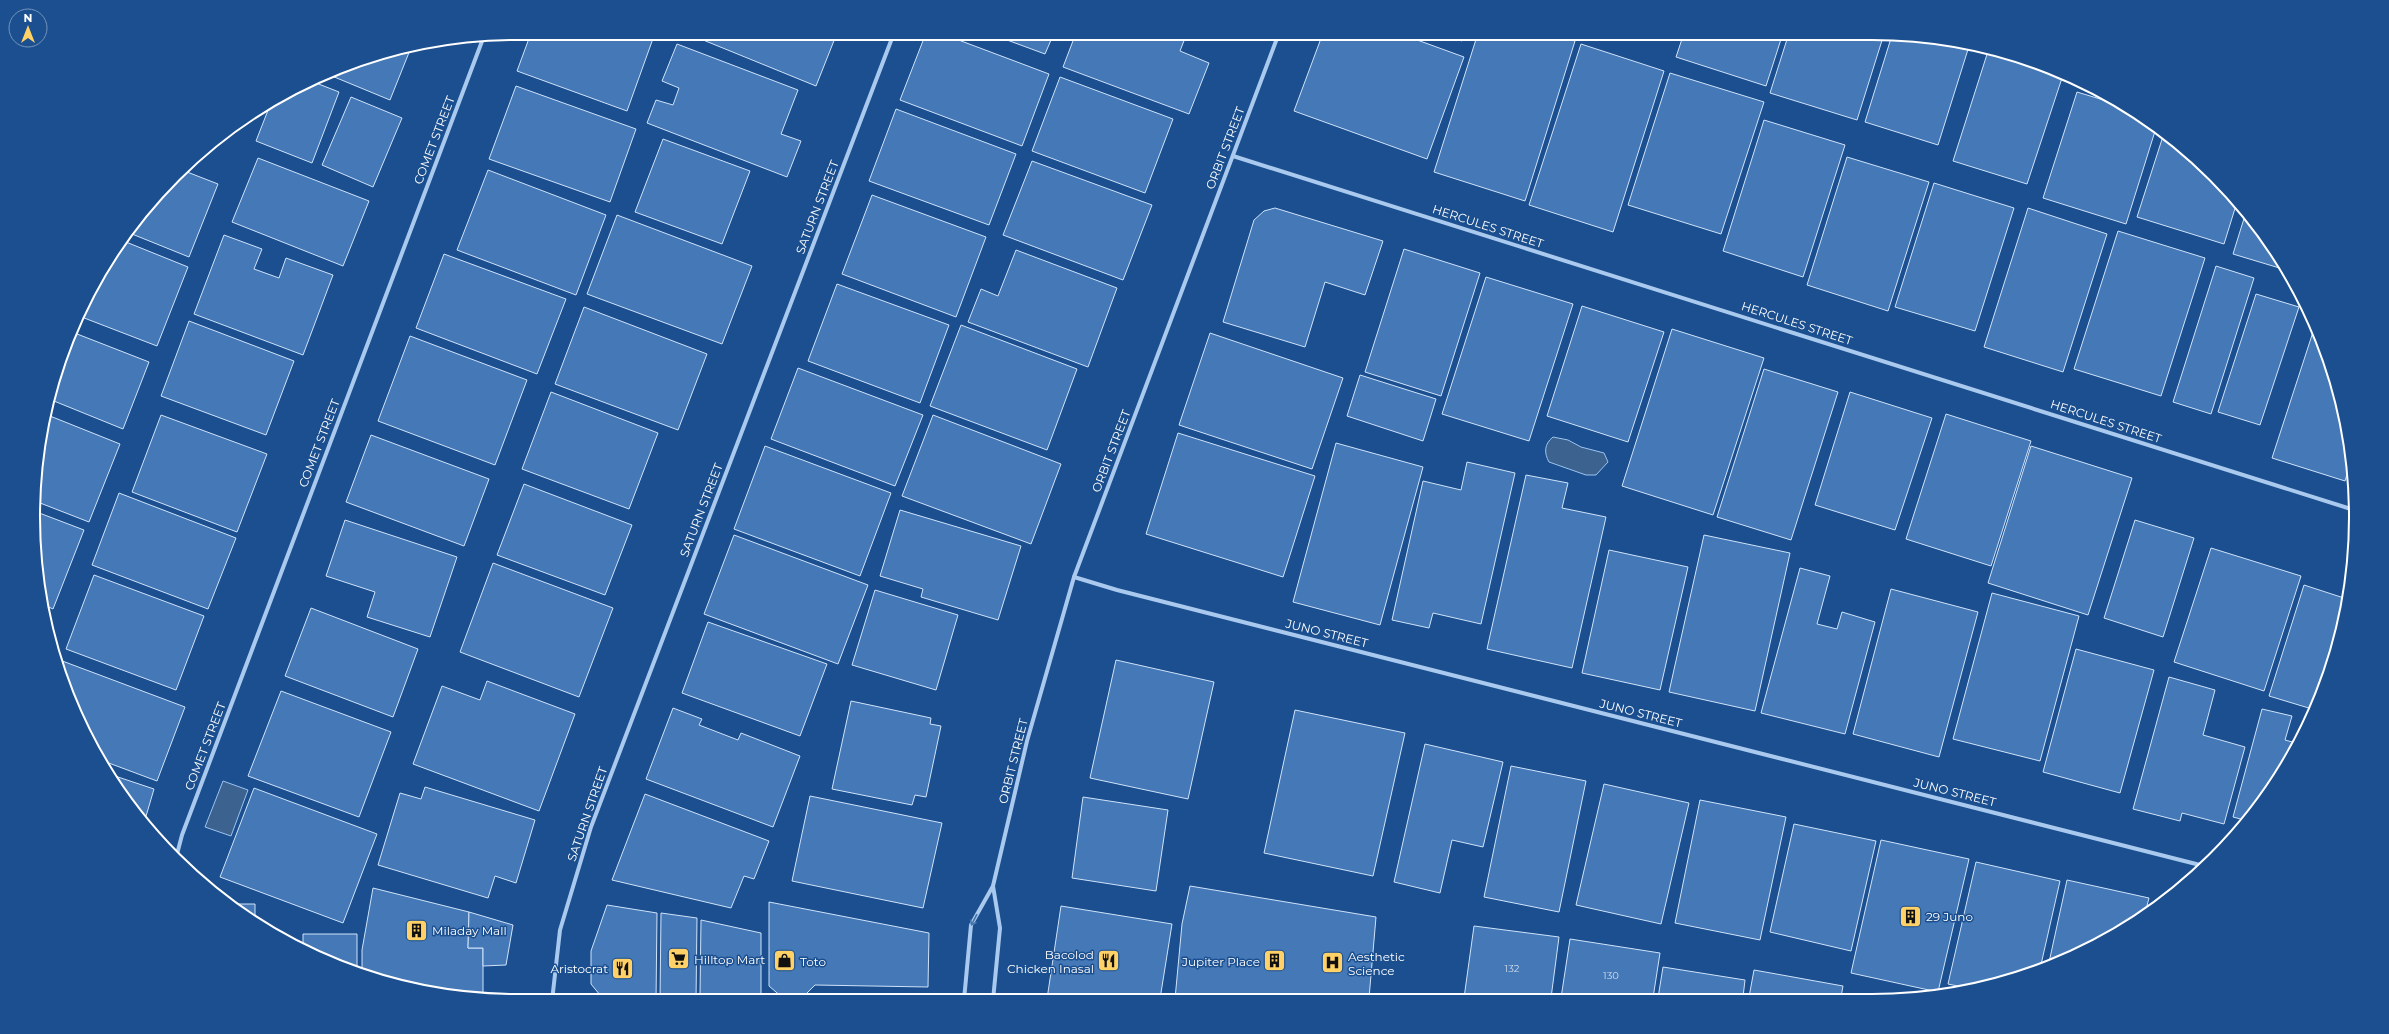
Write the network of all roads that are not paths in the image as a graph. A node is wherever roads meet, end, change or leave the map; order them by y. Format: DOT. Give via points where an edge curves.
graph roads {
  1 [pos="891,40"];
  2 [pos="1276,40"];
  3 [pos="482,41"];
  4 [pos="1233,156"];
  5 [pos="2349,508"];
  6 [pos="1074,577"];
  7 [pos="178,852"];
  8 [pos="2198,865"];
  9 [pos="993,886"];
  10 [pos="553,994"];
  11 [pos="965,994"];
  12 [pos="994,994"];
  1 -- 10 [label="street, SATURN STREET" via="591,827 560,930"];
  2 -- 4 [label="street, ORBIT STREET"];
  3 -- 7 [label="street, COMET STREET"];
  4 -- 5 [label="street, HERCULES STREET"];
  4 -- 6 [label="street, ORBIT STREET"];
  6 -- 8 [label="street, JUNO STREET"];
  6 -- 9 [label="street, ORBIT STREET" via="1027,742"];
  9 -- 11 [label="street, ORBIT STREET, one-way" via="972,925"];
  9 -- 12 [label="street, ORBIT STREET" via="1000,928"];
}
